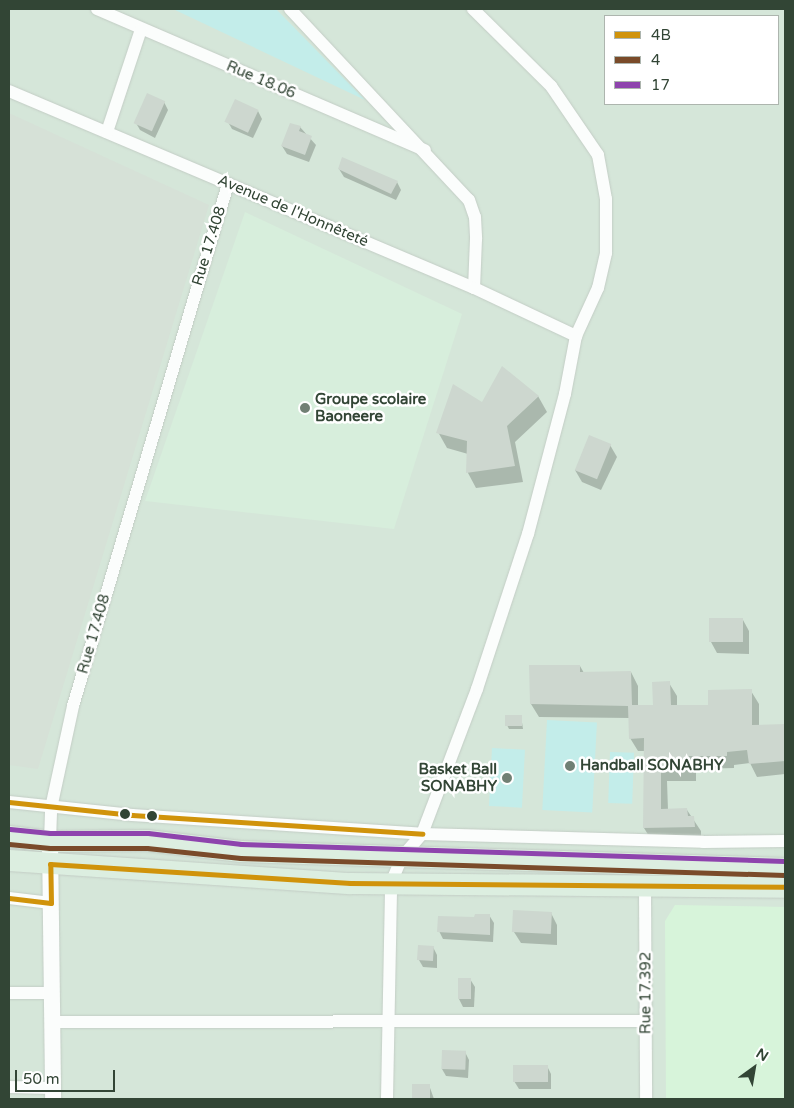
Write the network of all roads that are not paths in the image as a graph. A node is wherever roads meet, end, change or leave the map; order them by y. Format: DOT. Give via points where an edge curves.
graph roads {
  1 [pos="97,9"];
  2 [pos="290,9"];
  3 [pos="473,9"];
  4 [pos="141,29"];
  5 [pos="9,91"];
  6 [pos="106,132"];
  7 [pos="425,150"];
  8 [pos="228,184"];
  9 [pos="474,288"];
  10 [pos="576,336"];
  11 [pos="9,802"];
  12 [pos="51,808"];
  13 [pos="422,834"];
  14 [pos="9,836"];
  15 [pos="50,840"];
  16 [pos="785,841"];
  17 [pos="402,857"];
  18 [pos="9,860"];
  19 [pos="50,864"];
  20 [pos="785,868"];
  21 [pos="391,883"];
  22 [pos="645,887"];
  23 [pos="785,887"];
  24 [pos="9,898"];
  25 [pos="51,903"];
  26 [pos="9,993"];
  27 [pos="52,993"];
  28 [pos="646,1021"];
  29 [pos="52,1022"];
  30 [pos="389,1022"];
  31 [pos="9,1087"];
  32 [pos="53,1093"];
  33 [pos="387,1099"];
  34 [pos="646,1099"];
  1 -- 4 [label="street, Rue 18.06"];
  2 -- 7 [label="street"];
  3 -- 10 [label="street" via="551,86 598,155 606,199 606,253 598,288"];
  4 -- 6 [label="street"];
  4 -- 7 [label="street, Rue 18.06"];
  5 -- 6 [label="street, Avenue de l'Honnêteté"];
  6 -- 8 [label="street, Avenue de l'Honnêteté"];
  7 -- 9 [label="street" via="469,200 475,217"];
  8 -- 9 [label="street, Avenue de l'Honnêteté"];
  8 -- 12 [label="street, Rue 17.408" via="73,706"];
  9 -- 10 [label="street, Avenue de l'Honnêteté"];
  10 -- 13 [label="street" via="565,394 528,534 477,689"];
  11 -- 12 [label="street"];
  12 -- 13 [label="street"];
  12 -- 15 [label="street, Rue 17.408"];
  13 -- 16 [label="street" via="703,842"];
  13 -- 17 [label="street"];
  14 -- 15 [label="highway"];
  15 -- 17 [label="highway" via="148,840 240,851"];
  15 -- 19 [label="street, Rue 17.408"];
  17 -- 20 [label="highway"];
  17 -- 21 [label="street"];
  18 -- 19 [label="highway"];
  19 -- 21 [label="highway"];
  19 -- 25 [label="street, Rue 17.408"];
  21 -- 22 [label="highway"];
  21 -- 30 [label="street"];
  22 -- 23 [label="highway"];
  22 -- 28 [label="street, Rue 17.392"];
  24 -- 25 [label="street"];
  25 -- 27 [label="street, Rue 17.408"];
  26 -- 27 [label="street"];
  27 -- 29 [label="street, Rue 17.408"];
  28 -- 30 [label="street"];
  28 -- 34 [label="street, Rue 17.392"];
  29 -- 30 [label="street"];
  29 -- 32 [label="street, Rue 17.408"];
  30 -- 33 [label="street"];
  31 -- 32 [label="street"];
}
